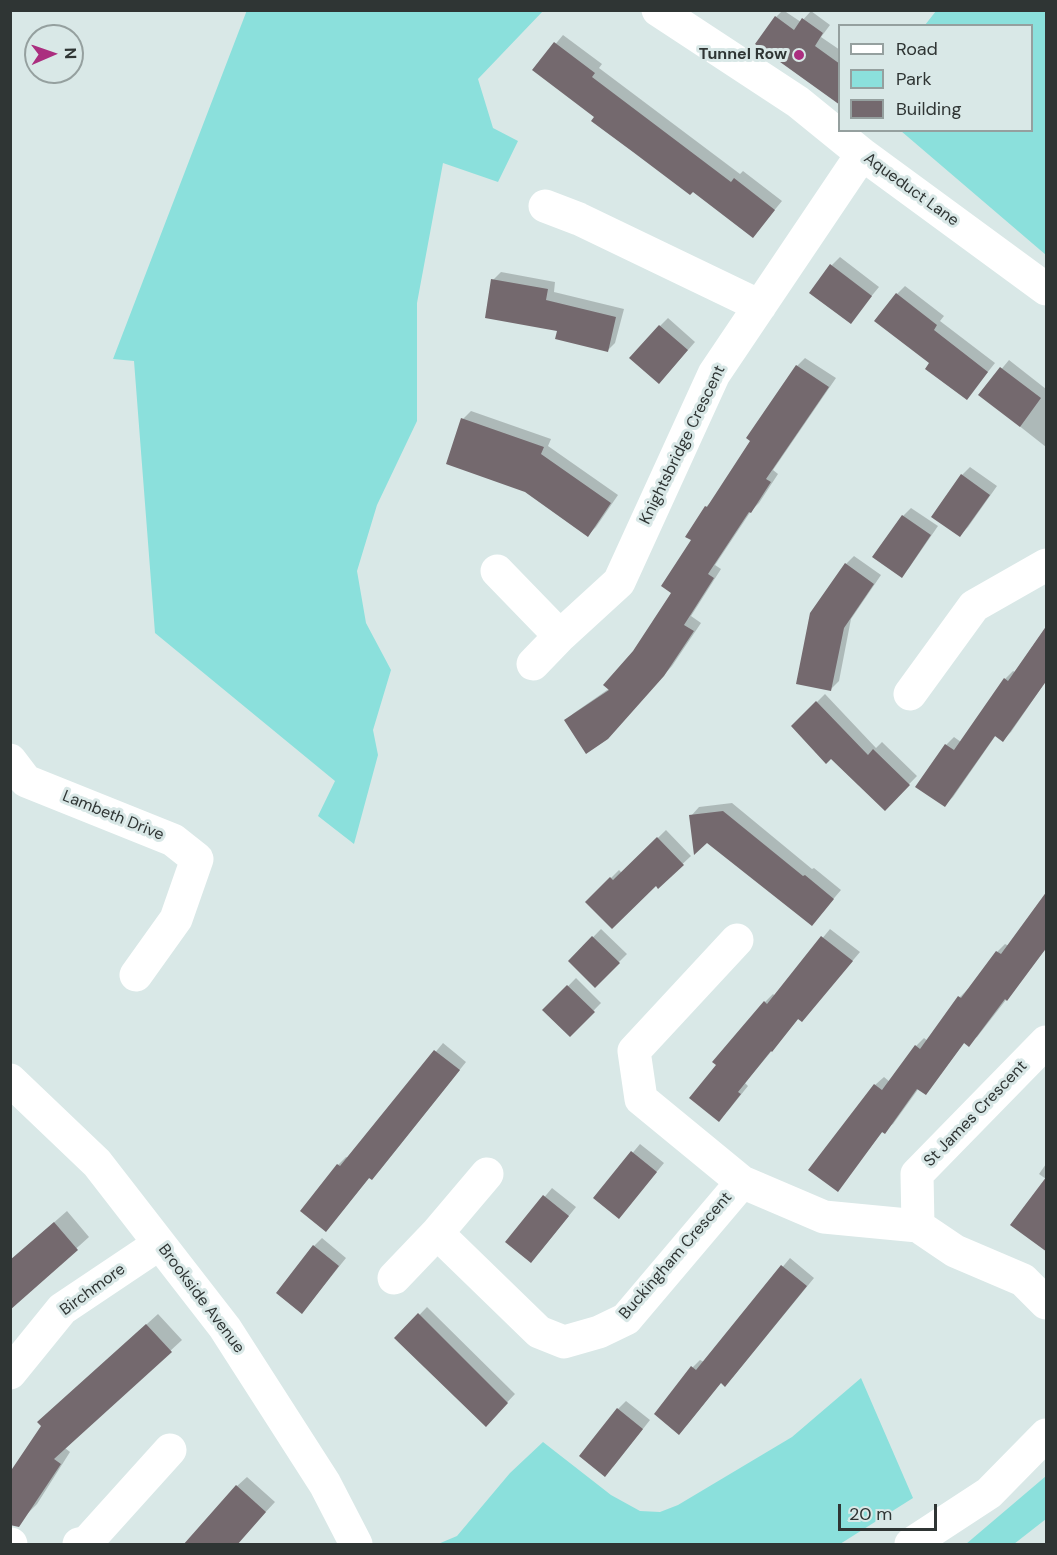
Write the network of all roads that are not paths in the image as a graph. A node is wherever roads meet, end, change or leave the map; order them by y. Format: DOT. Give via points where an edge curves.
graph roads {
  1 [pos="658,10"];
  2 [pos="862,154"];
  3 [pos="545,206"];
  4 [pos="1047,289"];
  5 [pos="760,306"];
  6 [pos="1047,566"];
  7 [pos="497,571"];
  8 [pos="560,636"];
  9 [pos="533,664"];
  10 [pos="910,694"];
  11 [pos="10,760"];
  12 [pos="737,940"];
  13 [pos="136,975"];
  14 [pos="1047,1042"];
  15 [pos="10,1080"];
  16 [pos="487,1174"];
  17 [pos="742,1182"];
  18 [pos="918,1226"];
  19 [pos="437,1233"];
  20 [pos="159,1244"];
  21 [pos="394,1278"];
  22 [pos="1047,1303"];
  23 [pos="10,1372"];
  24 [pos="1047,1435"];
  25 [pos="170,1450"];
  26 [pos="79,1545"];
  27 [pos="356,1545"];
  28 [pos="911,1545"];
  1 -- 2 [label="street, Aqueduct Lane" via="798,102"];
  2 -- 4 [label="street, Aqueduct Lane"];
  2 -- 5 [label="street, Knightsbridge Crescent"];
  3 -- 5 [label="street"];
  5 -- 8 [label="street, Knightsbridge Crescent" via="714,374 619,582"];
  6 -- 10 [label="street" via="974,606"];
  7 -- 8 [label="street"];
  8 -- 9 [label="street, Knightsbridge Crescent"];
  11 -- 13 [label="street, Lambeth Drive" via="26,780 173,840 197,859 176,919"];
  12 -- 17 [label="street" via="634,1051 641,1099"];
  14 -- 18 [label="street, St James Crescent" via="918,1174"];
  15 -- 20 [label="street, Brookside Avenue" via="97,1163"];
  16 -- 19 [label="street"];
  17 -- 18 [label="street" via="824,1217"];
  17 -- 19 [label="street, Buckingham Crescent" via="626,1319 564,1342 539,1332"];
  18 -- 22 [label="street" via="955,1251 1023,1280"];
  19 -- 21 [label="street"];
  20 -- 23 [label="street, Birchmore" via="62,1309"];
  20 -- 27 [label="street, Brookside Avenue" via="225,1328 325,1484"];
  24 -- 28 [label="street" via="989,1493"];
  25 -- 26 [label="street" via="87,1542"];
}
